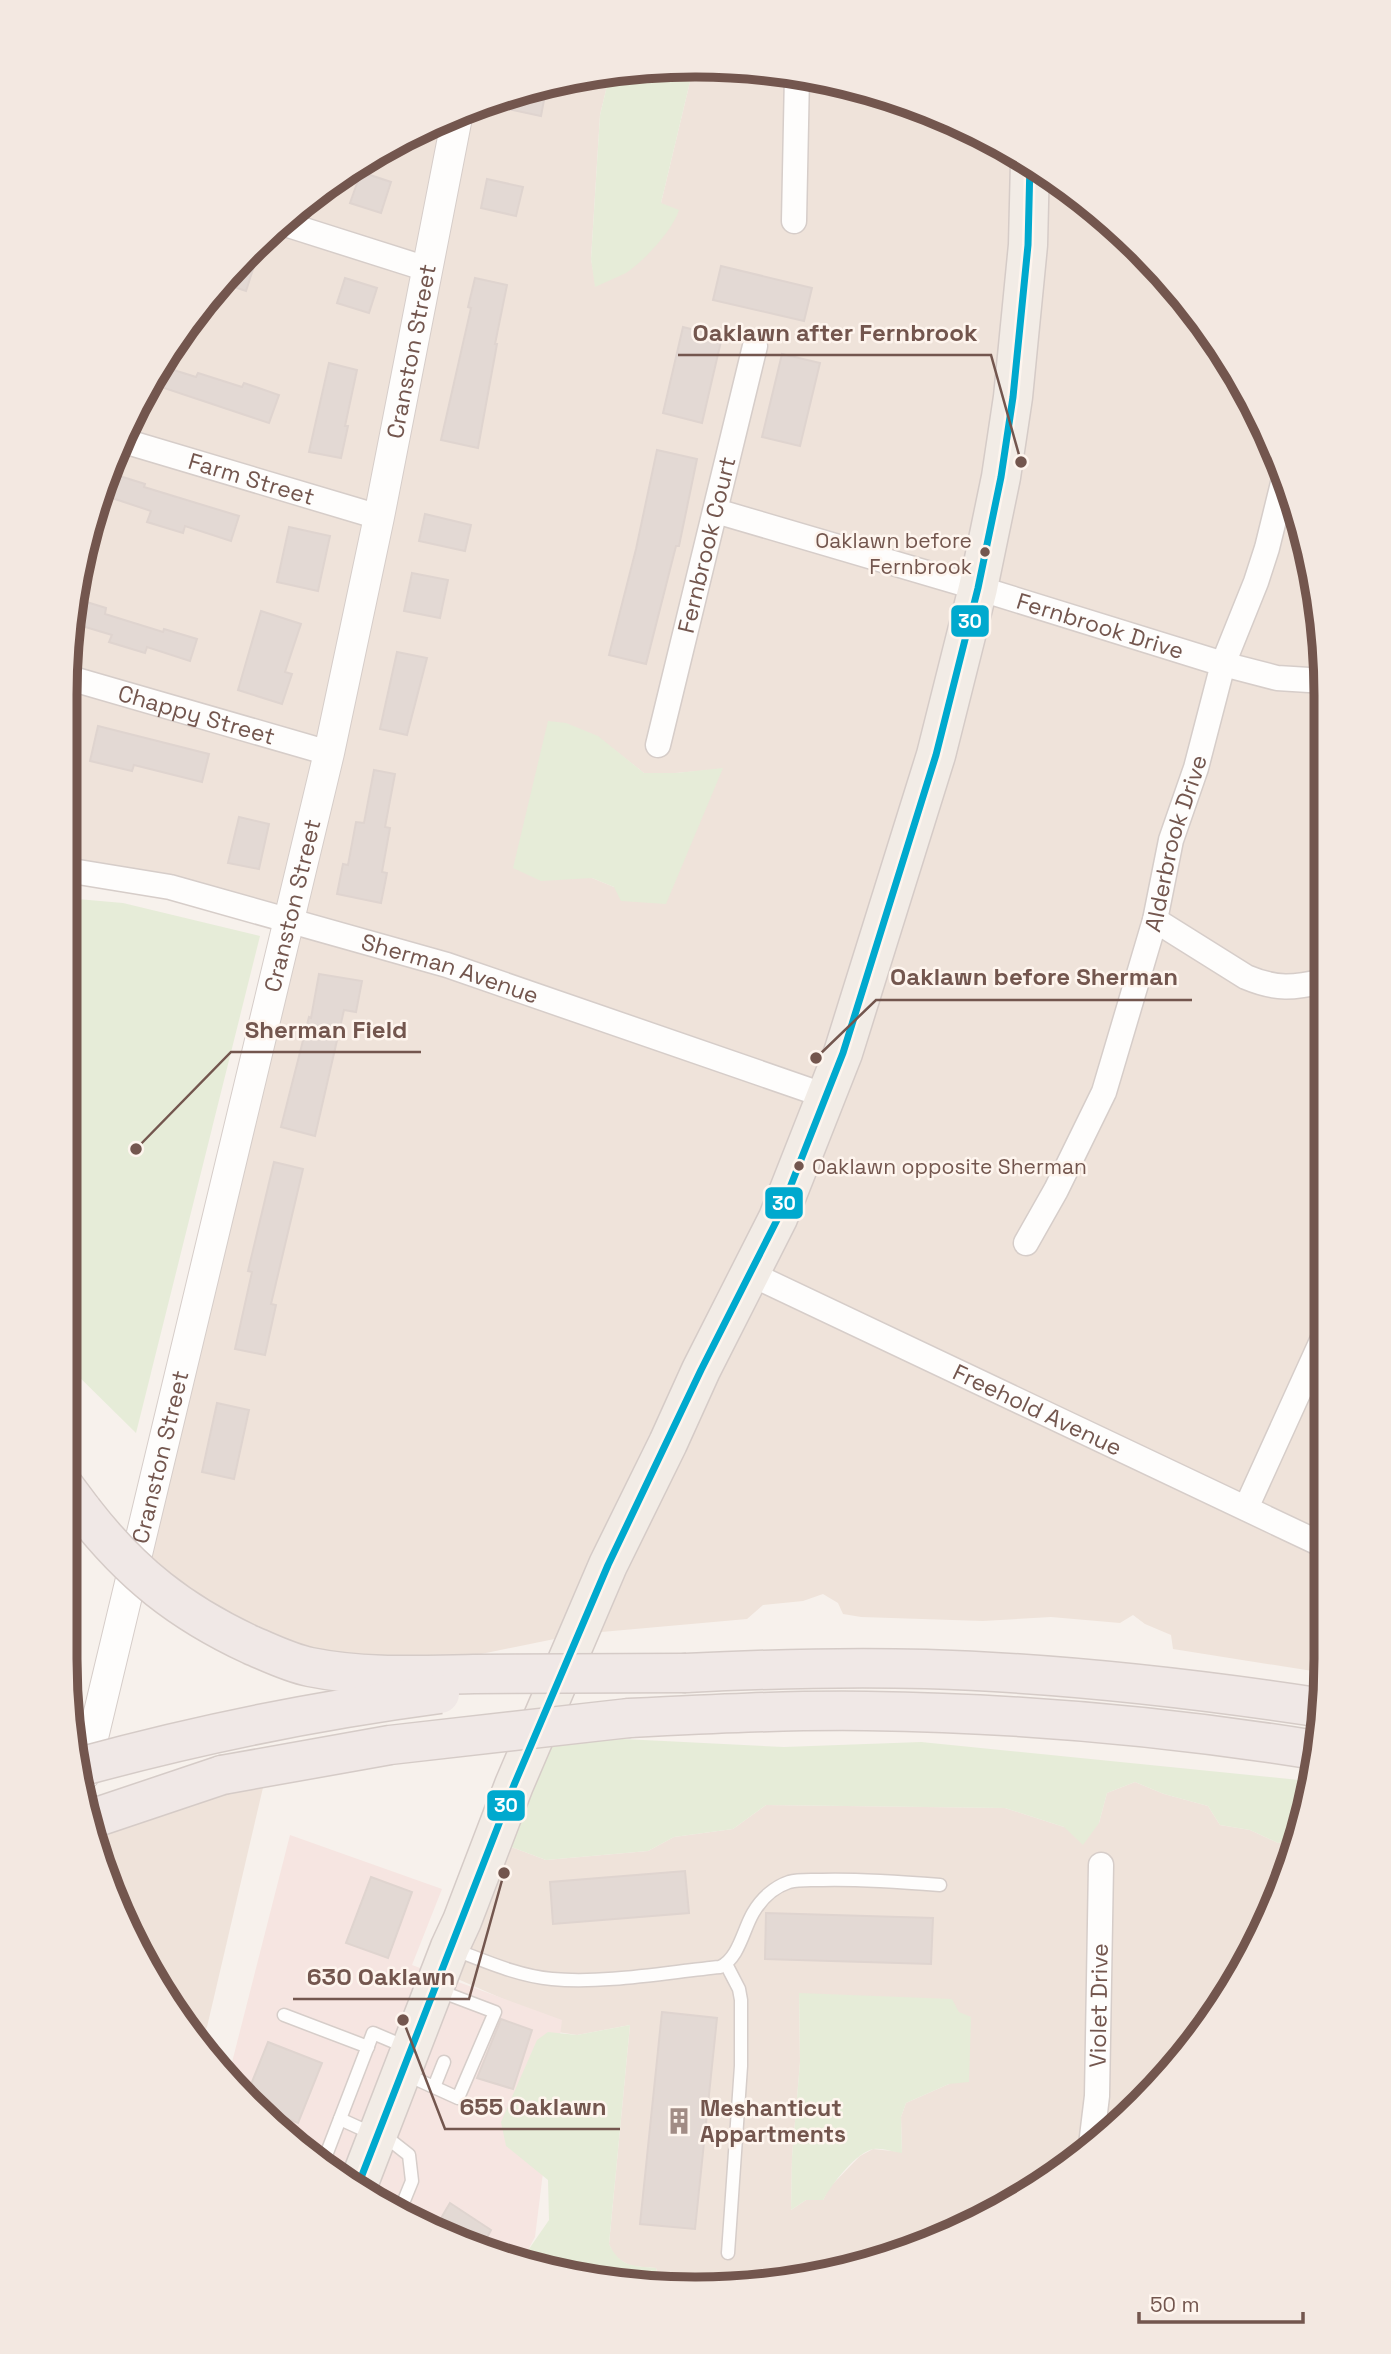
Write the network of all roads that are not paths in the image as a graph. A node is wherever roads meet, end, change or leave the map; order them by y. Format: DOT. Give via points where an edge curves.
graph roads {
  1 [pos="797,86"];
  2 [pos="455,126"];
  3 [pos="1030,175"];
  4 [pos="794,221"];
  5 [pos="293,226"];
  6 [pos="427,269"];
  7 [pos="755,346"];
  8 [pos="131,443"];
  9 [pos="1280,494"];
  10 [pos="716,511"];
  11 [pos="379,517"];
  12 [pos="978,588"];
  13 [pos="1223,664"];
  14 [pos="77,680"];
  15 [pos="1314,680"];
  16 [pos="658,745"];
  17 [pos="329,753"];
  18 [pos="77,872"];
  19 [pos="1155,920"];
  20 [pos="290,922"];
  21 [pos="1314,983"];
  22 [pos="826,1096"];
  23 [pos="1026,1243"];
  24 [pos="751,1274"];
  25 [pos="1314,1358"];
  26 [pos="77,1503"];
  27 [pos="1246,1508"];
  28 [pos="1314,1541"];
  29 [pos="686,1673"];
  30 [pos="1312,1707"];
  31 [pos="1307,1749"];
  32 [pos="86,1765"];
  33 [pos="87,1765"];
  34 [pos="222,1775"];
  35 [pos="95,1806"];
  36 [pos="98,1817"];
  37 [pos="1101,1865"];
  38 [pos="940,1885"];
  39 [pos="450,1947"];
  40 [pos="726,1964"];
  41 [pos="454,2000"];
  42 [pos="284,2015"];
  43 [pos="368,2047"];
  44 [pos="422,2068"];
  45 [pos="340,2119"];
  46 [pos="1093,2132"];
  47 [pos="377,2133"];
  48 [pos="326,2154"];
  49 [pos="358,2177"];
  50 [pos="403,2203"];
  51 [pos="728,2253"];
  1 -- 4 [label="street"];
  2 -- 6 [label="street, Cranston Street"];
  3 -- 12 [label="main road" via="1028,245 1013,397"];
  5 -- 6 [label="street"];
  6 -- 11 [label="street, Cranston Street"];
  7 -- 10 [label="street, Fernbrook Court"];
  8 -- 11 [label="street, Farm Street"];
  9 -- 13 [label="street, Alderbrook Drive" via="1256,582"];
  10 -- 12 [label="street, Fernbrook Drive"];
  10 -- 16 [label="street, Fernbrook Court"];
  11 -- 17 [label="street, Cranston Street"];
  12 -- 13 [label="street, Fernbrook Drive"];
  12 -- 22 [label="main road" via="936,755 844,1053"];
  13 -- 15 [label="street, Fernbrook Drive" via="1278,678"];
  13 -- 19 [label="street, Alderbrook Drive" via="1196,768 1171,840"];
  14 -- 17 [label="street, Chappy Street"];
  17 -- 20 [label="street, Cranston Street"];
  18 -- 20 [label="street, Sherman Avenue" via="170,887"];
  19 -- 21 [label="street" via="1261,983 1276,988"];
  19 -- 23 [label="street, Alderbrook Drive" via="1104,1092"];
  20 -- 22 [label="street, Sherman Avenue" via="447,965"];
  20 -- 32 [label="street, Cranston Street"];
  22 -- 24 [label="main road"];
  24 -- 27 [label="street, Freehold Avenue"];
  24 -- 39 [label="main road" via="608,1565"];
  25 -- 27 [label="street"];
  26 -- 29 [label="highway, bridge" via="123,1559 165,1595 241,1640 309,1667 416,1675"];
  27 -- 28 [label="street, Freehold Avenue"];
  29 -- 30 [label="highway" via="778,1668 953,1671 1160,1686"];
  29 -- 33 [label="highway, bridge" via="499,1686 356,1706 207,1735"];
  31 -- 34 [label="highway, bridge" via="1185,1732 1025,1718 798,1711 629,1718 390,1745"];
  34 -- 35 [label="highway"];
  34 -- 36 [label="highway"];
  37 -- 46 [label="street, Violet Drive"];
  38 -- 40 [label="lane" via="793,1881 776,1888 760,1903"];
  39 -- 40 [label="lane" via="516,1972 552,1979 595,1979"];
  39 -- 41 [label="main road"];
  40 -- 51 [label="lane" via="741,2000"];
  41 -- 44 [label="main road"];
  41 -- 44 [label="lane" via="495,2012 458,2098"];
  42 -- 43 [label="lane"];
  43 -- 44 [label="lane" via="373,2033"];
  43 -- 45 [label="lane"];
  44 -- 47 [label="main road"];
  45 -- 47 [label="lane"];
  45 -- 48 [label="lane"];
  47 -- 49 [label="main road"];
  47 -- 50 [label="lane" via="409,2155 412,2181"];
}
